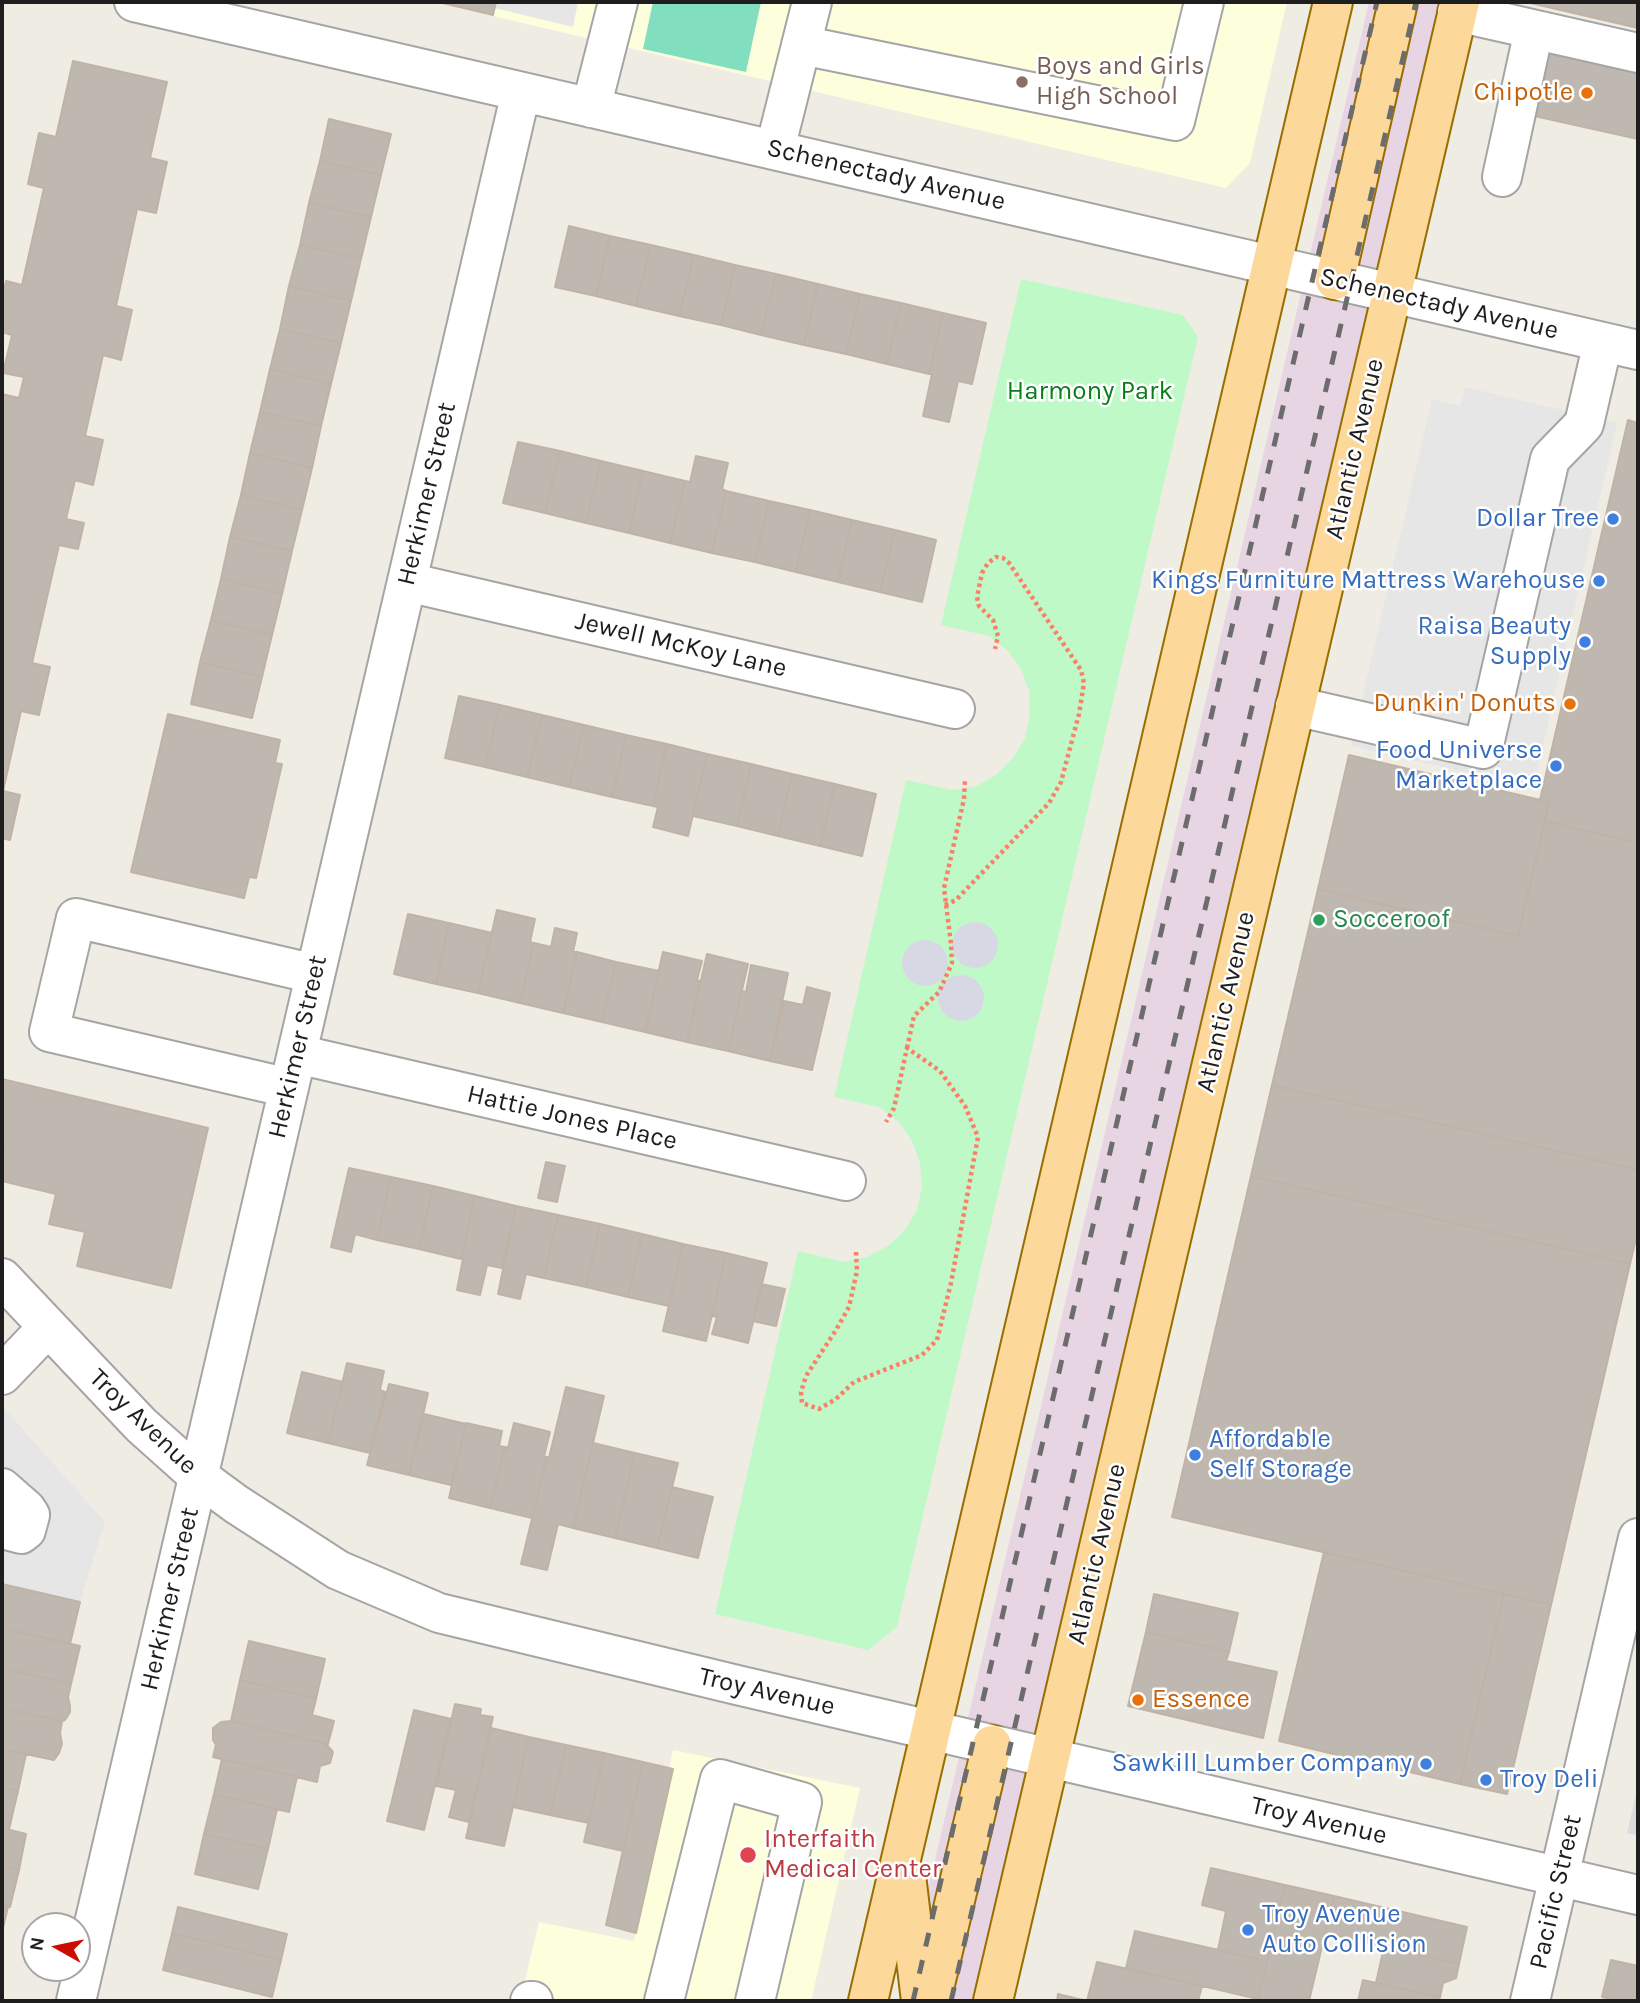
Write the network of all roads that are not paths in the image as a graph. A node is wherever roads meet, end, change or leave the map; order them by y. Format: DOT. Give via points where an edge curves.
graph roads {
  1 [pos="134,2"];
  2 [pos="618,2"];
  3 [pos="812,2"];
  4 [pos="1204,2"];
  5 [pos="1333,2"];
  6 [pos="1398,2"];
  7 [pos="1451,5"];
  8 [pos="1534,30"];
  9 [pos="801,45"];
  10 [pos="1638,53"];
  11 [pos="521,92"];
  12 [pos="591,107"];
  13 [pos="775,149"];
  14 [pos="1502,177"];
  15 [pos="1272,265"];
  16 [pos="1335,280"];
  17 [pos="1392,293"];
  18 [pos="1621,346"];
  19 [pos="407,582"];
  20 [pos="1296,706"];
  21 [pos="955,709"];
  22 [pos="315,974"];
  23 [pos="293,1071"];
  24 [pos="846,1181"];
  25 [pos="2,1278"];
  26 [pos="48,1327"];
  27 [pos="2,1375"];
  28 [pos="198,1476"];
  29 [pos="2,1488"];
  30 [pos="2,1530"];
  31 [pos="1638,1538"];
  32 [pos="931,1730"];
  33 [pos="992,1745"];
  34 [pos="1049,1758"];
  35 [pos="903,1849"];
  36 [pos="1560,1877"];
  37 [pos="1638,1895"];
  38 [pos="76,2001"];
  39 [pos="664,2001"];
  40 [pos="755,2001"];
  41 [pos="868,2001"];
  42 [pos="921,2001"];
  43 [pos="931,2001"];
  44 [pos="993,2001"];
  45 [pos="1530,2001"];
  1 -- 11 [label="street, Schenectady Avenue"];
  2 -- 12 [label="street"];
  3 -- 9 [label="street"];
  4 -- 9 [label="street" via="1175,121"];
  5 -- 15 [label="main road"];
  6 -- 16 [label="main road"];
  7 -- 8 [label="street"];
  7 -- 17 [label="main road, Atlantic Avenue" via="1444,66"];
  8 -- 10 [label="street"];
  8 -- 14 [label="street"];
  9 -- 13 [label="street"];
  11 -- 12 [label="street, Schenectady Avenue"];
  11 -- 19 [label="street, Herkimer Street"];
  12 -- 13 [label="street, Schenectady Avenue"];
  13 -- 15 [label="street, Schenectady Avenue"];
  15 -- 16 [label="street, Schenectady Avenue"];
  15 -- 32 [label="main road"];
  16 -- 17 [label="street, Schenectady Avenue"];
  17 -- 18 [label="street, Schenectady Avenue"];
  17 -- 20 [label="main road, Atlantic Avenue"];
  18 -- 20 [label="street" via="1584,424 1550,459 1483,749"];
  19 -- 21 [label="street, Jewell McKoy Lane"];
  19 -- 22 [label="street, Herkimer Street"];
  20 -- 34 [label="main road, Atlantic Avenue"];
  22 -- 23 [label="street, Herkimer Street"];
  22 -- 23 [label="street, Hattie Jones Place" via="76,918 49,1032"];
  23 -- 24 [label="street, Hattie Jones Place"];
  23 -- 28 [label="street, Herkimer Street"];
  25 -- 26 [label="street, Troy Avenue"];
  26 -- 27 [label="street"];
  26 -- 28 [label="street, Troy Avenue" via="141,1425"];
  28 -- 32 [label="street, Troy Avenue" via="338,1570 439,1613"];
  28 -- 38 [label="street, Herkimer Street"];
  29 -- 30 [label="street" via="30,1515 21,1534"];
  31 -- 36 [label="street, Pacific Street"];
  32 -- 33 [label="street, Troy Avenue"];
  32 -- 35 [label="main road"];
  33 -- 34 [label="street, Troy Avenue"];
  33 -- 43 [label="main road"];
  34 -- 36 [label="street, Troy Avenue"];
  34 -- 44 [label="main road, Atlantic Avenue"];
  35 -- 41 [label="main road"];
  35 -- 42 [label="main road"];
  36 -- 37 [label="street, Troy Avenue"];
  36 -- 45 [label="street, Pacific Street"];
  39 -- 40 [label="street" via="720,1779 802,1802"];
}
